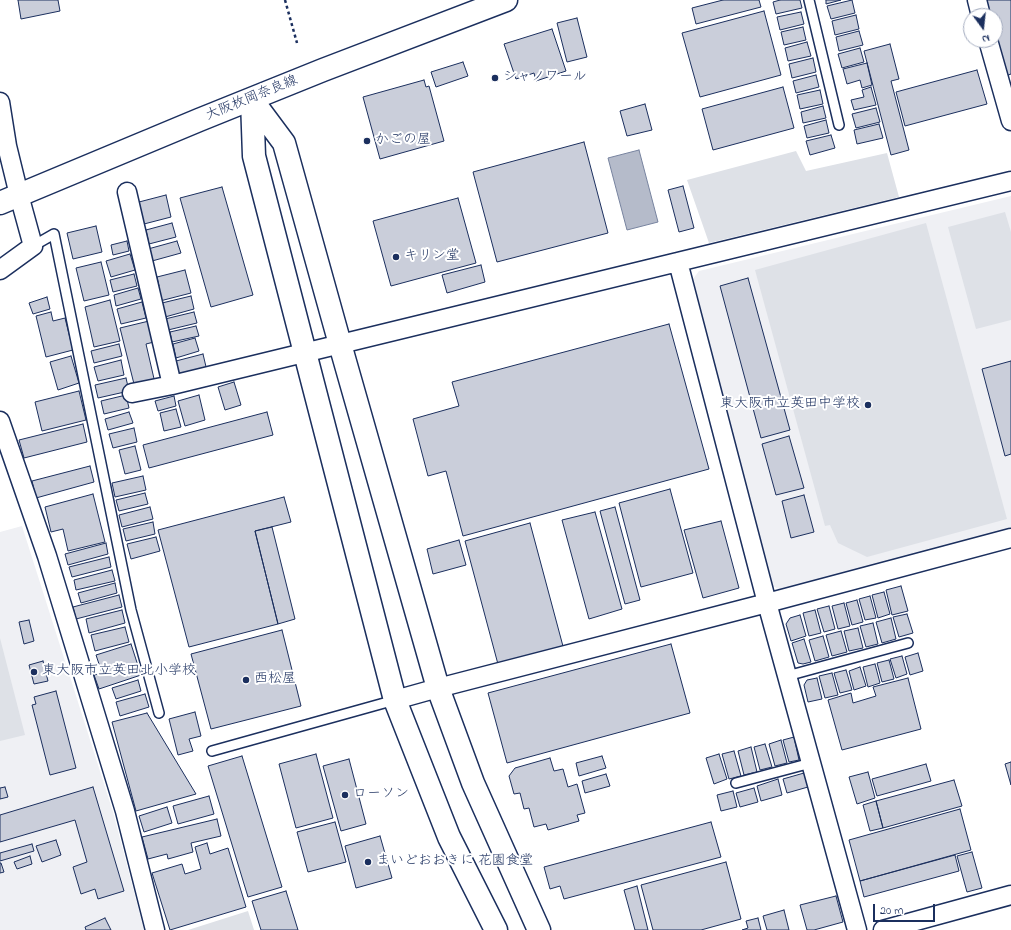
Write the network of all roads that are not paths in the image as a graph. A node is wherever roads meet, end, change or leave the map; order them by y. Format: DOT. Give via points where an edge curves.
graph roads {
  1 [pos="506,0"];
  2 [pos="809,0"];
  3 [pos="990,48"];
  4 [pos="252,100"];
  5 [pos="0,102"];
  6 [pos="1011,121"];
  7 [pos="839,125"];
  8 [pos="1011,181"];
  9 [pos="127,192"];
  10 [pos="9,199"];
  11 [pos="33,246"];
  12 [pos="678,262"];
  13 [pos="0,270"];
  14 [pos="340,344"];
  15 [pos="305,353"];
  16 [pos="172,385"];
  17 [pos="132,393"];
  18 [pos="0,421"];
  19 [pos="1011,538"];
  20 [pos="767,603"];
  21 [pos="908,643"];
  22 [pos="787,676"];
  23 [pos="438,688"];
  24 [pos="395,700"];
  25 [pos="159,713"];
  26 [pos="212,751"];
  27 [pos="811,763"];
  28 [pos="736,783"];
  29 [pos="1011,895"];
  30 [pos="155,930"];
  31 [pos="496,930"];
  32 [pos="538,930"];
  33 [pos="857,930"];
  34 [pos="883,930"];
  1 -- 4 [label="street, 大阪枚岡奈良線"];
  2 -- 7 [label="lane"];
  3 -- 6 [label="street"];
  4 -- 10 [label="street, 大阪枚岡奈良線"];
  4 -- 14 [label="street" via="284,143"];
  4 -- 15 [label="street" via="254,156"];
  5 -- 10 [label="street" via="7,146"];
  8 -- 12 [label="street"];
  9 -- 16 [label="street"];
  10 -- 11 [label="street"];
  11 -- 13 [label="street"];
  11 -- 25 [label="lane" via="54,234 131,610"];
  12 -- 14 [label="street"];
  12 -- 20 [label="street"];
  14 -- 15 [label="street"];
  14 -- 23 [label="street"];
  15 -- 16 [label="street"];
  15 -- 24 [label="street"];
  16 -- 17 [label="street"];
  18 -- 30 [label="street" via="47,556 125,811"];
  19 -- 20 [label="street"];
  20 -- 22 [label="street"];
  20 -- 23 [label="street"];
  21 -- 22 [label="lane"];
  22 -- 27 [label="street"];
  23 -- 24 [label="street"];
  23 -- 32 [label="street" via="473,783"];
  24 -- 26 [label="lane"];
  24 -- 31 [label="street" via="449,837"];
  27 -- 28 [label="lane"];
  27 -- 33 [label="street"];
  29 -- 34 [label="street"];
}
